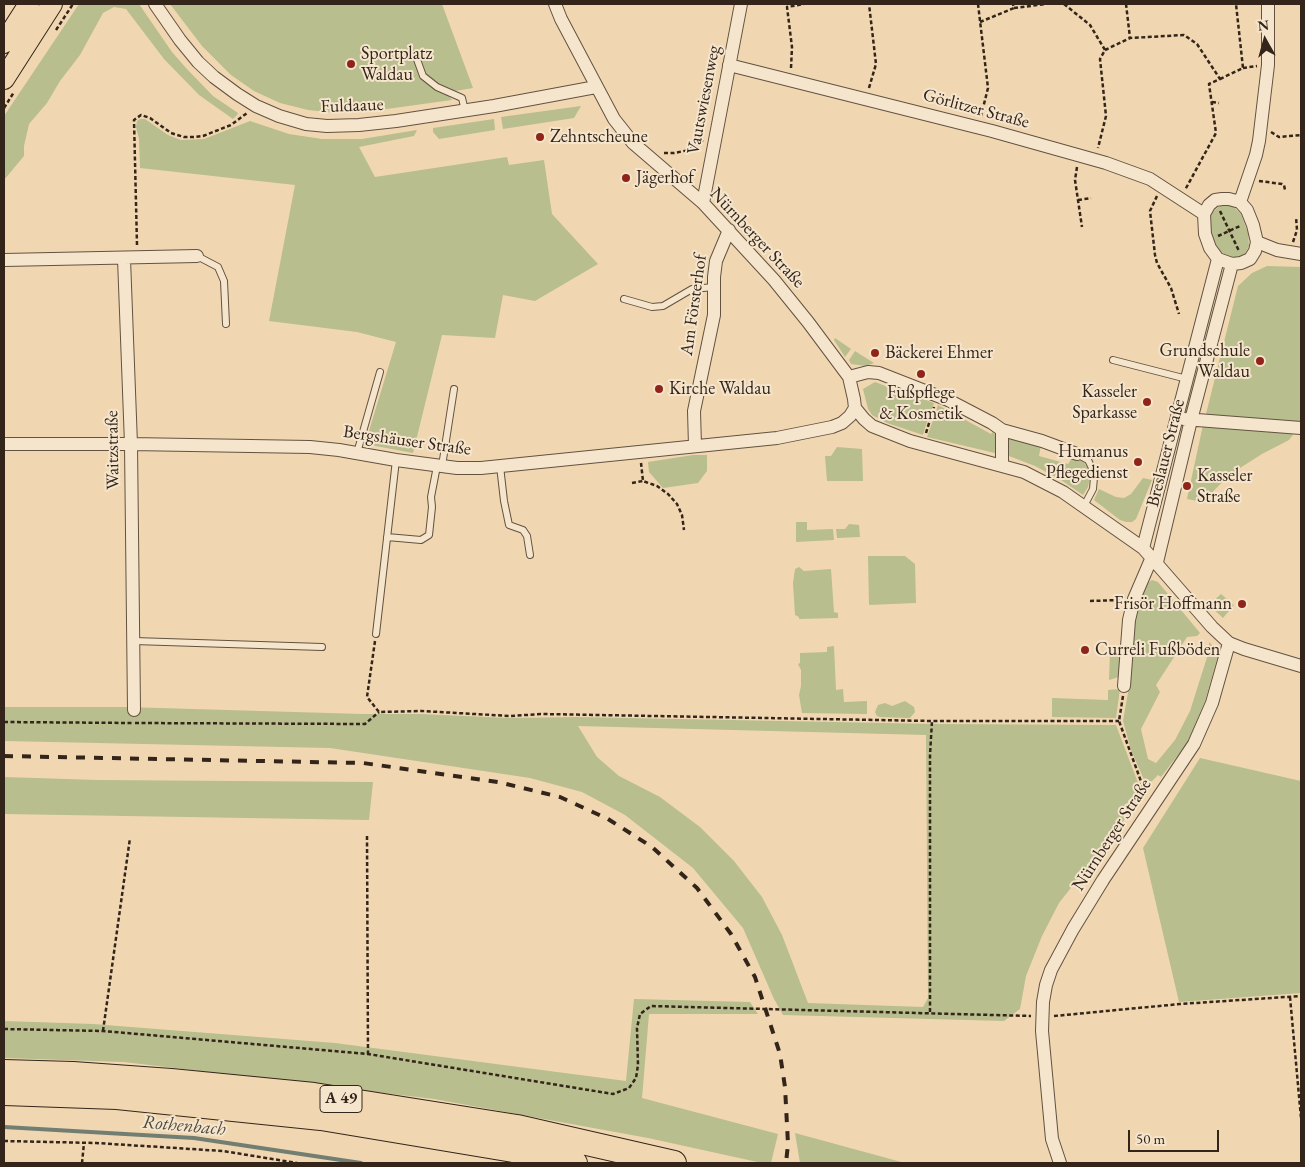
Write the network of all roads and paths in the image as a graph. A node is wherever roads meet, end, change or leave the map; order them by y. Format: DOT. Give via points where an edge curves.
graph roads {
  1 [pos="29,4"];
  2 [pos="52,4"];
  3 [pos="155,4"];
  4 [pos="555,4"];
  5 [pos="741,4"];
  6 [pos="796,4"];
  7 [pos="804,4"];
  8 [pos="869,4"];
  9 [pos="978,4"];
  10 [pos="1046,4"];
  11 [pos="1064,4"];
  12 [pos="1126,4"];
  13 [pos="1236,4"];
  14 [pos="1268,4"];
  15 [pos="1013,6"];
  16 [pos="980,22"];
  17 [pos="1130,38"];
  18 [pos="4,43"];
  19 [pos="1105,50"];
  20 [pos="415,54"];
  21 [pos="728,64"];
  22 [pos="4,79"];
  23 [pos="1220,79"];
  24 [pos="790,80"];
  25 [pos="596,87"];
  26 [pos="866,99"];
  27 [pos="1212,102"];
  28 [pos="1219,103"];
  29 [pos="256,106"];
  30 [pos="465,111"];
  31 [pos="1261,126"];
  32 [pos="978,127"];
  33 [pos="716,134"];
  34 [pos="1301,135"];
  35 [pos="1079,155"];
  36 [pos="651,159"];
  37 [pos="1096,160"];
  38 [pos="1248,178"];
  39 [pos="1162,186"];
  40 [pos="1285,190"];
  41 [pos="1091,198"];
  42 [pos="1181,198"];
  43 [pos="1078,200"];
  44 [pos="1215,200"];
  45 [pos="1240,202"];
  46 [pos="703,203"];
  47 [pos="1204,214"];
  48 [pos="1296,218"];
  49 [pos="1252,220"];
  50 [pos="1082,227"];
  51 [pos="729,230"];
  52 [pos="1229,230"];
  53 [pos="1207,240"];
  54 [pos="1257,242"];
  55 [pos="1295,253"];
  56 [pos="197,256"];
  57 [pos="131,258"];
  58 [pos="1218,259"];
  59 [pos="4,260"];
  60 [pos="1238,263"];
  61 [pos="714,287"];
  62 [pos="624,299"];
  63 [pos="1179,314"];
  64 [pos="226,324"];
  65 [pos="1113,360"];
  66 [pos="380,372"];
  67 [pos="849,377"];
  68 [pos="1187,379"];
  69 [pos="454,389"];
  70 [pos="938,395"];
  71 [pos="854,408"];
  72 [pos="1177,418"];
  73 [pos="1191,420"];
  74 [pos="1301,428"];
  75 [pos="1002,430"];
  76 [pos="4,444"];
  77 [pos="131,444"];
  78 [pos="923,444"];
  79 [pos="694,446"];
  80 [pos="358,453"];
  81 [pos="1077,454"];
  82 [pos="396,460"];
  83 [pos="1002,465"];
  84 [pos="440,466"];
  85 [pos="500,466"];
  86 [pos="642,470"];
  87 [pos="644,481"];
  88 [pos="632,483"];
  89 [pos="1084,506"];
  90 [pos="684,530"];
  91 [pos="387,537"];
  92 [pos="530,555"];
  93 [pos="1151,556"];
  94 [pos="1090,601"];
  95 [pos="1133,602"];
  96 [pos="376,634"];
  97 [pos="134,641"];
  98 [pos="1229,643"];
  99 [pos="322,647"];
  100 [pos="1301,666"];
  101 [pos="1124,686"];
  102 [pos="379,712"];
  103 [pos="134,717"];
  104 [pos="932,721"];
  105 [pos="1119,721"];
  106 [pos="4,722"];
  107 [pos="1147,797"];
  108 [pos="367,836"];
  109 [pos="130,838"];
  110 [pos="1301,996"];
  111 [pos="1290,997"];
  112 [pos="930,1012"];
  113 [pos="1041,1017"];
  114 [pos="4,1029"];
  115 [pos="103,1031"];
  116 [pos="368,1054"];
  117 [pos="4,1072"];
  118 [pos="4,1093"];
  119 [pos="1301,1118"];
  120 [pos="4,1142"];
  121 [pos="84,1143"];
  122 [pos="82,1163"];
  123 [pos="297,1163"];
  124 [pos="575,1163"];
  125 [pos="674,1163"];
  126 [pos="1060,1163"];
  1 -- 18 [label="main road"];
  2 -- 22 [label="main road"];
  3 -- 29 [label="street, Fuldaaue" via="198,62"];
  4 -- 25 [label="street, Nürnberger Straße"];
  5 -- 21 [label="street, Vautswiesenweg"];
  6 -- 7 [label="path"];
  6 -- 24 [label="path" via="787,6 792,47"];
  8 -- 26 [label="path" via="876,64"];
  9 -- 16 [label="path"];
  10 -- 15 [label="path"];
  11 -- 19 [label="path" via="1090,25"];
  12 -- 17 [label="path"];
  13 -- 23 [label="path" via="1243,68"];
  14 -- 31 [label="street" via="1268,65"];
  15 -- 16 [label="path"];
  16 -- 32 [label="path" via="988,88"];
  17 -- 19 [label="path"];
  17 -- 23 [label="path" via="1184,35 1197,44"];
  19 -- 37 [label="path" via="1100,59 1106,116"];
  20 -- 30 [label="lane" via="424,76 437,87 462,98"];
  21 -- 24 [label="street, Görlitzer Straße"];
  21 -- 33 [label="street, Vautswiesenweg"];
  23 -- 27 [label="path" via="1209,84"];
  24 -- 26 [label="street, Görlitzer Straße"];
  25 -- 30 [label="street, Fuldaaue"];
  25 -- 36 [label="street, Nürnberger Straße" via="614,119"];
  26 -- 32 [label="street, Görlitzer Straße"];
  27 -- 28 [label="path"];
  27 -- 42 [label="path" via="1216,133"];
  29 -- 30 [label="street, Fuldaaue" via="288,119 327,126 396,122"];
  29 -- 57 [label="path" via="231,125 203,136 184,137 171,133 141,115 134,120"];
  31 -- 34 [label="path" via="1279,136"];
  31 -- 38 [label="street"];
  32 -- 35 [label="street, Görlitzer Straße"];
  33 -- 36 [label="path" via="689,150 659,153"];
  33 -- 46 [label="street, Vautswiesenweg"];
  35 -- 37 [label="street, Görlitzer Straße"];
  35 -- 43 [label="path" via="1075,180"];
  36 -- 46 [label="street, Nürnberger Straße"];
  37 -- 39 [label="street, Görlitzer Straße"];
  38 -- 40 [label="path" via="1284,184"];
  38 -- 45 [label="street"];
  39 -- 42 [label="street, Görlitzer Straße"];
  39 -- 63 [label="path" via="1150,211 1155,255"];
  41 -- 43 [label="path"];
  42 -- 47 [label="street, Görlitzer Straße"];
  43 -- 50 [label="path"];
  44 -- 45 [label="street"];
  44 -- 47 [label="street"];
  44 -- 52 [label="path"];
  45 -- 49 [label="street"];
  46 -- 51 [label="street, Nürnberger Straße"];
  47 -- 53 [label="street"];
  48 -- 55 [label="path"];
  49 -- 52 [label="path"];
  49 -- 54 [label="street"];
  51 -- 61 [label="street, Am Försterhof" via="716,261"];
  51 -- 67 [label="street, Nürnberger Straße" via="774,280"];
  52 -- 53 [label="path"];
  52 -- 60 [label="path"];
  53 -- 58 [label="street"];
  54 -- 55 [label="street"];
  54 -- 60 [label="street, Breslauer Straße" via="1250,259"];
  56 -- 57 [label="street"];
  56 -- 64 [label="lane" via="218,267 224,281"];
  57 -- 59 [label="street"];
  57 -- 77 [label="street, Waitzstraße"];
  58 -- 60 [label="street"];
  58 -- 68 [label="street, Breslauer Straße"];
  60 -- 73 [label="street, Breslauer Straße"];
  61 -- 62 [label="lane" via="692,289 663,306 652,307"];
  61 -- 79 [label="street, Am Försterhof" via="714,316 694,411"];
  65 -- 68 [label="lane"];
  66 -- 80 [label="lane"];
  67 -- 70 [label="street" via="868,372 880,373"];
  67 -- 71 [label="street, Nürnberger Straße"];
  68 -- 72 [label="street, Breslauer Straße"];
  69 -- 84 [label="lane"];
  70 -- 75 [label="street"];
  70 -- 78 [label="path"];
  71 -- 78 [label="street" via="872,426"];
  71 -- 79 [label="street, Bergshäuser Straße" via="842,423 814,432"];
  72 -- 73 [label="street"];
  72 -- 93 [label="street, Breslauer Straße"];
  73 -- 74 [label="street"];
  73 -- 93 [label="street, Breslauer Straße"];
  75 -- 81 [label="street"];
  75 -- 83 [label="street"];
  76 -- 77 [label="street, Bergshäuser Straße"];
  77 -- 80 [label="street, Bergshäuser Straße" via="310,447"];
  77 -- 97 [label="street, Waitzstraße"];
  78 -- 83 [label="street"];
  79 -- 85 [label="street, Bergshäuser Straße"];
  80 -- 82 [label="street, Bergshäuser Straße"];
  81 -- 89 [label="lane" via="1088,460 1094,476 1093,489"];
  82 -- 84 [label="street, Bergshäuser Straße"];
  82 -- 91 [label="lane"];
  83 -- 89 [label="street" via="1042,480"];
  84 -- 85 [label="street, Bergshäuser Straße"];
  84 -- 91 [label="lane" via="430,497 429,534 420,540"];
  85 -- 92 [label="lane" via="509,525 522,530 527,536"];
  86 -- 87 [label="path"];
  87 -- 88 [label="path"];
  87 -- 90 [label="path" via="657,486 677,504"];
  89 -- 93 [label="street"];
  91 -- 96 [label="lane"];
  93 -- 95 [label="street"];
  93 -- 98 [label="street"];
  94 -- 95 [label="path" via="1115,599"];
  95 -- 101 [label="street"];
  96 -- 102 [label="path" via="367,698"];
  97 -- 99 [label="lane"];
  97 -- 103 [label="street, Waitzstraße"];
  98 -- 100 [label="street"];
  98 -- 113 [label="street, Nürnberger Straße" via="1201,731 1073,929 1051,970"];
  101 -- 105 [label="path"];
  102 -- 103 [label="path" via="365,724"];
  102 -- 104 [label="path"];
  103 -- 106 [label="path"];
  104 -- 105 [label="path"];
  104 -- 112 [label="path"];
  105 -- 107 [label="path"];
  108 -- 116 [label="path"];
  109 -- 115 [label="path"];
  110 -- 111 [label="path"];
  111 -- 113 [label="path"];
  111 -- 119 [label="path"];
  112 -- 113 [label="path"];
  112 -- 116 [label="path" via="651,1006 640,1014 638,1021 636,1078 629,1088 613,1094"];
  113 -- 126 [label="street, Nürnberger Straße" via="1052,1140"];
  114 -- 115 [label="path"];
  115 -- 116 [label="path"];
  117 -- 125 [label="highway, A 49" via="73,1074 314,1094 518,1127"];
  118 -- 124 [label="highway, A 49" via="117,1097 321,1118"];
  120 -- 121 [label="path"];
  121 -- 122 [label="path"];
  121 -- 123 [label="path" via="223,1151"];
}
